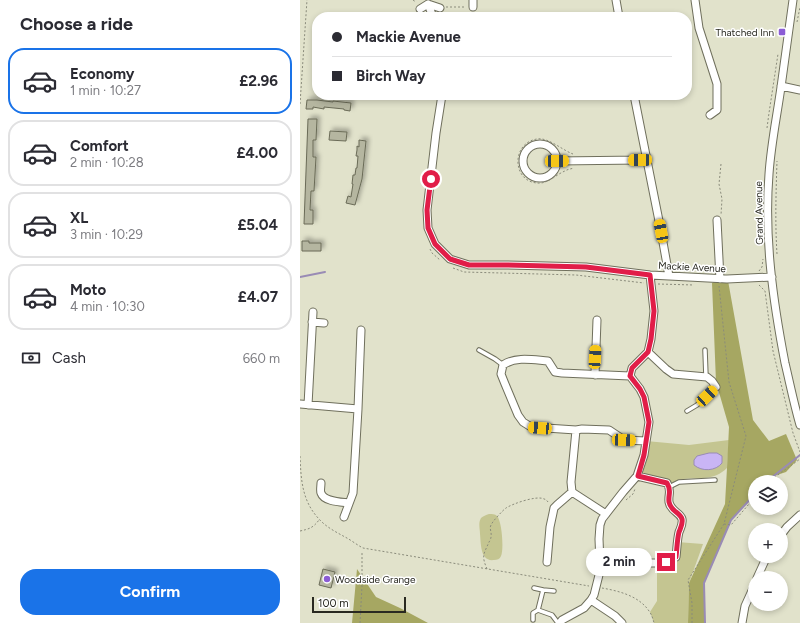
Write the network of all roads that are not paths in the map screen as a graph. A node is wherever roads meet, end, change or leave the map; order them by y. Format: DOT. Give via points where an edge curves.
graph roads {
  1 [pos="616,0"];
  2 [pos="695,0"];
  3 [pos="793,0"];
  4 [pos="428,4"];
  5 [pos="440,8"];
  6 [pos="420,9"];
  7 [pos="431,12"];
  8 [pos="618,12"];
  9 [pos="781,86"];
  10 [pos="800,90"];
  11 [pos="441,100"];
  12 [pos="635,100"];
  13 [pos="710,115"];
  14 [pos="646,158"];
  15 [pos="557,161"];
  16 [pos="717,220"];
  17 [pos="650,275"];
  18 [pos="668,276"];
  19 [pos="772,277"];
  20 [pos="720,279"];
  21 [pos="313,312"];
  22 [pos="597,320"];
  23 [pos="312,322"];
  24 [pos="324,323"];
  25 [pos="361,330"];
  26 [pos="479,350"];
  27 [pos="705,350"];
  28 [pos="648,352"];
  29 [pos="503,365"];
  30 [pos="594,375"];
  31 [pos="630,376"];
  32 [pos="706,377"];
  33 [pos="716,387"];
  34 [pos="797,403"];
  35 [pos="300,404"];
  36 [pos="308,405"];
  37 [pos="358,409"];
  38 [pos="687,411"];
  39 [pos="800,425"];
  40 [pos="576,430"];
  41 [pos="646,441"];
  42 [pos="638,476"];
  43 [pos="715,480"];
  44 [pos="321,483"];
  45 [pos="669,487"];
  46 [pos="572,492"];
  47 [pos="349,503"];
  48 [pos="606,514"];
  49 [pos="800,515"];
  50 [pos="344,517"];
  51 [pos="788,526"];
  52 [pos="547,562"];
  53 [pos="600,563"];
  54 [pos="534,588"];
  55 [pos="543,590"];
  56 [pos="554,591"];
  57 [pos="592,600"];
  58 [pos="748,601"];
  59 [pos="538,610"];
  60 [pos="533,620"];
  61 [pos="559,623"];
  62 [pos="622,623"];
  63 [pos="742,623"];
  1 -- 8 [label="street"];
  2 -- 13 [label="street" via="699,28 717,84 717,110"];
  3 -- 9 [label="street, Grand Avenue"];
  4 -- 5 [label="street"];
  4 -- 6 [label="street"];
  4 -- 7 [label="street"];
  9 -- 10 [label="street"];
  9 -- 19 [label="street, Grand Avenue" via="769,175"];
  11 -- 17 [label="street, Mackie Avenue" via="427,210 428,228 435,244 450,259 469,265 586,267"];
  12 -- 14 [label="street"];
  14 -- 15 [label="street"];
  14 -- 18 [label="street"];
  15 -- 15 [label="street" via="554,172 538,179 527,173 522,162 529,148 540,144 550,147"];
  16 -- 20 [label="street"];
  17 -- 18 [label="street, Mackie Avenue"];
  17 -- 28 [label="street" via="654,311"];
  18 -- 20 [label="street, Mackie Avenue"];
  19 -- 20 [label="street, Mackie Avenue"];
  19 -- 34 [label="street, Grand Avenue" via="779,332"];
  21 -- 23 [label="street"];
  22 -- 30 [label="street"];
  23 -- 24 [label="street"];
  23 -- 36 [label="street"];
  25 -- 37 [label="street"];
  26 -- 29 [label="lane"];
  27 -- 32 [label="lane"];
  28 -- 31 [label="street" via="632,368"];
  28 -- 32 [label="street" via="674,374"];
  29 -- 30 [label="street" via="514,360 548,361 555,372"];
  29 -- 40 [label="street" via="501,374 523,422 531,428"];
  30 -- 31 [label="street"];
  31 -- 41 [label="street" via="644,397 649,422"];
  32 -- 33 [label="street"];
  33 -- 38 [label="lane"];
  34 -- 39 [label="street, Grand Avenue"];
  35 -- 36 [label="street"];
  36 -- 37 [label="street"];
  37 -- 47 [label="street" via="353,492"];
  40 -- 41 [label="street" via="609,430 624,440"];
  40 -- 46 [label="street"];
  41 -- 42 [label="street"];
  42 -- 45 [label="street" via="667,483"];
  42 -- 48 [label="street"];
  43 -- 45 [label="lane" via="679,482"];
  44 -- 47 [label="street" via="321,493 325,498"];
  45 -- 53 [label="street" via="671,507 683,521 678,536 676,557 657,563"];
  46 -- 48 [label="street"];
  46 -- 52 [label="street" via="554,508"];
  47 -- 50 [label="street"];
  48 -- 53 [label="street" via="600,525"];
  49 -- 51 [label="street"];
  53 -- 57 [label="street" via="597,588"];
  54 -- 55 [label="lane"];
  55 -- 56 [label="lane"];
  55 -- 59 [label="lane"];
  57 -- 61 [label="street"];
  57 -- 62 [label="street"];
  58 -- 63 [label="street"];
  59 -- 60 [label="lane" via="533,613"];
  59 -- 61 [label="lane" via="552,615"];
}
